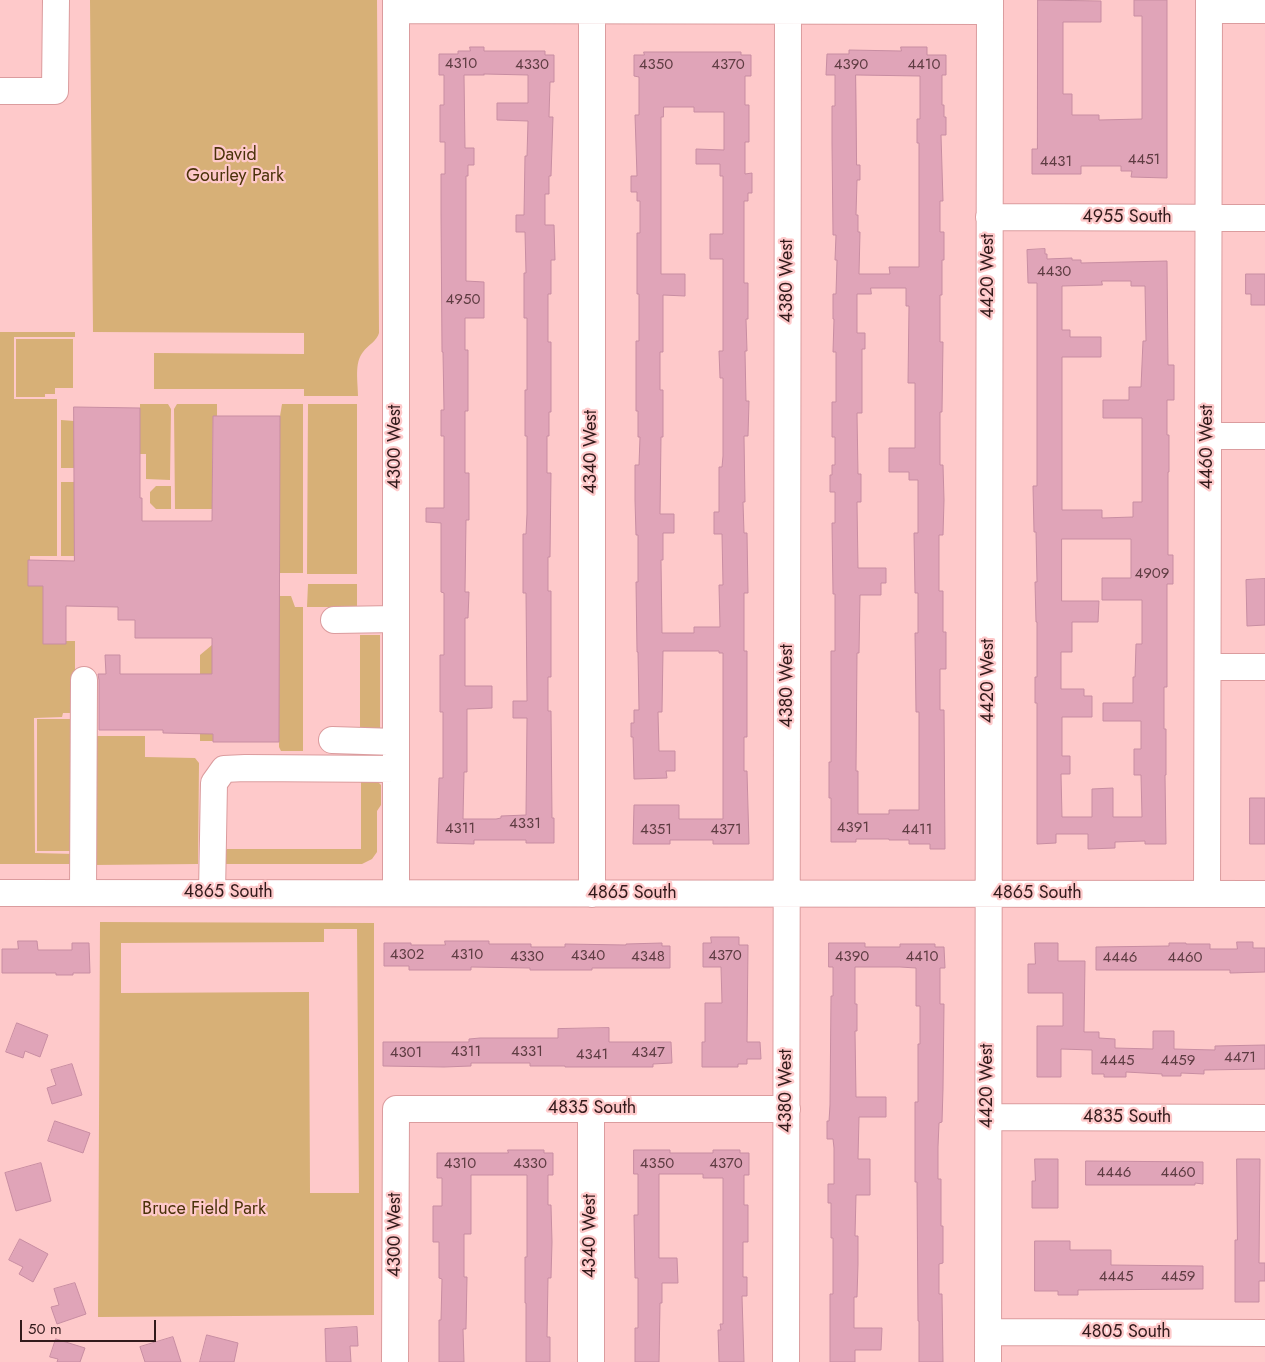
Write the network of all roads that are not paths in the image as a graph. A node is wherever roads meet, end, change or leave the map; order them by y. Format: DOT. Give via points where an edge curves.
graph roads {
  1 [pos="56,0"];
  2 [pos="396,5"];
  3 [pos="990,5"];
  4 [pos="1209,5"];
  5 [pos="592,10"];
  6 [pos="788,10"];
  7 [pos="1265,10"];
  8 [pos="0,91"];
  9 [pos="989,217"];
  10 [pos="1209,218"];
  11 [pos="1265,218"];
  12 [pos="1208,436"];
  13 [pos="1265,436"];
  14 [pos="396,619"];
  15 [pos="334,620"];
  16 [pos="1208,667"];
  17 [pos="1265,667"];
  18 [pos="84,680"];
  19 [pos="332,740"];
  20 [pos="396,742"];
  21 [pos="396,769"];
  22 [pos="0,893"];
  23 [pos="83,893"];
  24 [pos="212,893"];
  25 [pos="396,893"];
  26 [pos="592,894"];
  27 [pos="788,894"];
  28 [pos="988,894"];
  29 [pos="1207,894"];
  30 [pos="1265,894"];
  31 [pos="396,1109"];
  32 [pos="591,1109"];
  33 [pos="787,1109"];
  34 [pos="988,1117"];
  35 [pos="1265,1118"];
  36 [pos="988,1332"];
  37 [pos="1265,1333"];
  38 [pos="395,1362"];
  39 [pos="591,1362"];
  40 [pos="786,1362"];
  41 [pos="988,1362"];
  1 -- 8 [label="street" via="55,91"];
  2 -- 5 [label="street"];
  2 -- 14 [label="street, 4300 West"];
  3 -- 6 [label="street"];
  3 -- 9 [label="street, 4420 West"];
  4 -- 7 [label="street"];
  4 -- 10 [label="street, 4460 West"];
  5 -- 6 [label="street"];
  5 -- 26 [label="street, 4340 West"];
  6 -- 27 [label="street, 4380 West"];
  9 -- 10 [label="street, 4955 South"];
  9 -- 28 [label="street, 4420 West"];
  10 -- 11 [label="street, 4955 South"];
  10 -- 12 [label="street, 4460 West"];
  12 -- 13 [label="street"];
  12 -- 16 [label="street, 4460 West"];
  14 -- 15 [label="street"];
  14 -- 20 [label="street, 4300 West"];
  16 -- 17 [label="street"];
  16 -- 29 [label="street, 4460 West"];
  18 -- 23 [label="street"];
  19 -- 20 [label="street"];
  20 -- 21 [label="street, 4300 West"];
  21 -- 24 [label="street" via="224,769 214,783"];
  21 -- 25 [label="street, 4300 West"];
  22 -- 23 [label="street, 4865 South"];
  23 -- 24 [label="street, 4865 South"];
  24 -- 25 [label="street, 4865 South"];
  25 -- 26 [label="street, 4865 South"];
  26 -- 27 [label="street, 4865 South"];
  27 -- 28 [label="street, 4865 South"];
  27 -- 33 [label="street, 4380 West"];
  28 -- 29 [label="street, 4865 South"];
  28 -- 34 [label="street, 4420 West"];
  29 -- 30 [label="street, 4865 South"];
  31 -- 32 [label="street, 4835 South"];
  31 -- 38 [label="street, 4300 West"];
  32 -- 33 [label="street, 4835 South"];
  32 -- 39 [label="street, 4340 West"];
  33 -- 40 [label="street, 4380 West"];
  34 -- 35 [label="street, 4835 South"];
  34 -- 36 [label="street, 4420 West"];
  36 -- 37 [label="street, 4805 South"];
  36 -- 41 [label="street, 4420 West"];
}
